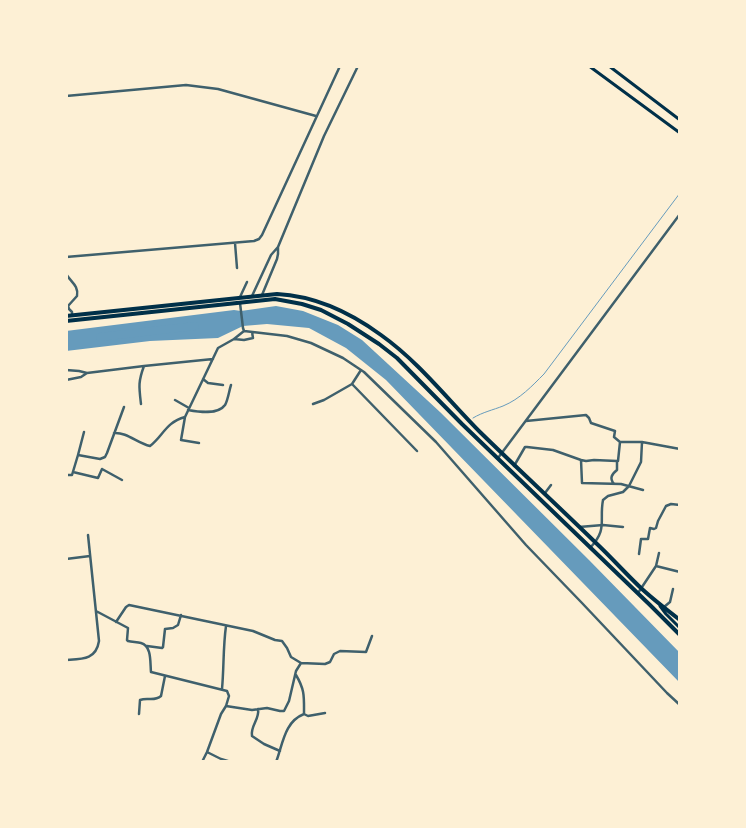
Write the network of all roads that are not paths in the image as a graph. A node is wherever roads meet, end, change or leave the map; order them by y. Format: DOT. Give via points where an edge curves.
graph roads {
  1 [pos="340,66"];
  2 [pos="358,66"];
  3 [pos="589,66"];
  4 [pos="608,66"];
  5 [pos="66,96"];
  6 [pos="316,116"];
  7 [pos="680,120"];
  8 [pos="680,134"];
  9 [pos="680,214"];
  10 [pos="235,243"];
  11 [pos="278,247"];
  12 [pos="66,257"];
  13 [pos="237,268"];
  14 [pos="66,274"];
  15 [pos="247,282"];
  16 [pos="271,294"];
  17 [pos="262,295"];
  18 [pos="252,296"];
  19 [pos="240,297"];
  20 [pos="272,300"];
  21 [pos="262,301"];
  22 [pos="252,302"];
  23 [pos="240,303"];
  24 [pos="72,315"];
  25 [pos="66,316"];
  26 [pos="66,321"];
  27 [pos="244,331"];
  28 [pos="252,332"];
  29 [pos="234,339"];
  30 [pos="396,346"];
  31 [pos="391,353"];
  32 [pos="213,360"];
  33 [pos="144,366"];
  34 [pos="66,370"];
  35 [pos="361,370"];
  36 [pos="87,373"];
  37 [pos="203,379"];
  38 [pos="66,380"];
  39 [pos="352,384"];
  40 [pos="223,385"];
  41 [pos="231,385"];
  42 [pos="175,400"];
  43 [pos="141,404"];
  44 [pos="313,404"];
  45 [pos="124,407"];
  46 [pos="189,409"];
  47 [pos="184,417"];
  48 [pos="526,421"];
  49 [pos="84,432"];
  50 [pos="114,433"];
  51 [pos="620,442"];
  52 [pos="642,442"];
  53 [pos="199,443"];
  54 [pos="680,449"];
  55 [pos="417,451"];
  56 [pos="502,453"];
  57 [pos="78,455"];
  58 [pos="498,458"];
  59 [pos="580,460"];
  60 [pos="616,461"];
  61 [pos="514,466"];
  62 [pos="73,472"];
  63 [pos="66,475"];
  64 [pos="122,480"];
  65 [pos="534,484"];
  66 [pos="614,484"];
  67 [pos="551,485"];
  68 [pos="629,486"];
  69 [pos="530,489"];
  70 [pos="643,490"];
  71 [pos="544,494"];
  72 [pos="680,505"];
  73 [pos="562,511"];
  74 [pos="558,516"];
  75 [pos="603,525"];
  76 [pos="579,527"];
  77 [pos="623,527"];
  78 [pos="88,536"];
  79 [pos="595,542"];
  80 [pos="590,548"];
  81 [pos="659,553"];
  82 [pos="639,554"];
  83 [pos="90,556"];
  84 [pos="66,559"];
  85 [pos="656,566"];
  86 [pos="680,572"];
  87 [pos="641,589"];
  88 [pos="673,589"];
  89 [pos="638,593"];
  90 [pos="657,601"];
  91 [pos="650,605"];
  92 [pos="664,607"];
  93 [pos="96,611"];
  94 [pos="181,615"];
  95 [pos="667,615"];
  96 [pos="680,620"];
  97 [pos="116,622"];
  98 [pos="226,625"];
  99 [pos="680,628"];
  100 [pos="680,635"];
  101 [pos="372,636"];
  102 [pos="146,646"];
  103 [pos="66,660"];
  104 [pos="301,663"];
  105 [pos="296,674"];
  106 [pos="165,676"];
  107 [pos="222,689"];
  108 [pos="680,705"];
  109 [pos="226,706"];
  110 [pos="258,709"];
  111 [pos="324,713"];
  112 [pos="139,714"];
  113 [pos="304,714"];
  114 [pos="280,751"];
  115 [pos="207,752"];
  116 [pos="202,762"];
  117 [pos="231,762"];
  118 [pos="240,762"];
  119 [pos="250,762"];
  120 [pos="276,762"];
  1 -- 6 [label="street"];
  2 -- 11 [label="street" via="324,136"];
  3 -- 8 [label="main road"];
  4 -- 7 [label="main road"];
  5 -- 6 [label="street" via="203,86"];
  6 -- 10 [label="street" via="262,235 254,241"];
  9 -- 48 [label="street"];
  10 -- 12 [label="street"];
  10 -- 13 [label="street"];
  11 -- 17 [label="street" via="277,259"];
  11 -- 18 [label="street"];
  14 -- 24 [label="street" via="78,291 68,306"];
  15 -- 19 [label="street"];
  16 -- 17 [label="main road"];
  16 -- 20 [label="main road"];
  16 -- 30 [label="main road" via="293,295 351,315"];
  17 -- 18 [label="main road"];
  17 -- 21 [label="street"];
  18 -- 19 [label="main road"];
  18 -- 22 [label="street"];
  19 -- 24 [label="main road"];
  20 -- 21 [label="main road"];
  20 -- 31 [label="main road" via="295,302 321,310"];
  21 -- 22 [label="main road"];
  22 -- 23 [label="main road"];
  23 -- 26 [label="main road"];
  23 -- 27 [label="street"];
  24 -- 25 [label="main road"];
  27 -- 28 [label="street"];
  27 -- 29 [label="street"];
  28 -- 29 [label="street" via="254,338"];
  28 -- 35 [label="street" via="311,343"];
  29 -- 32 [label="street" via="218,348"];
  30 -- 31 [label="main road"];
  30 -- 56 [label="main road"];
  31 -- 58 [label="main road"];
  32 -- 33 [label="street"];
  32 -- 37 [label="street"];
  33 -- 36 [label="street"];
  33 -- 43 [label="street" via="139,385"];
  34 -- 36 [label="street"];
  35 -- 39 [label="street"];
  35 -- 108 [label="street" via="436,442 526,545"];
  36 -- 38 [label="street"];
  37 -- 40 [label="street" via="210,384"];
  37 -- 46 [label="street"];
  39 -- 44 [label="street"];
  39 -- 55 [label="street"];
  41 -- 46 [label="street" via="226,404 221,409 199,412"];
  42 -- 46 [label="street"];
  45 -- 50 [label="street"];
  46 -- 47 [label="street"];
  47 -- 50 [label="street" via="170,424 150,446"];
  47 -- 53 [label="street" via="181,440"];
  48 -- 51 [label="street" via="586,415 591,422 615,431 614,437"];
  48 -- 56 [label="street"];
  49 -- 57 [label="street"];
  50 -- 57 [label="street" via="103,459"];
  51 -- 52 [label="street"];
  51 -- 60 [label="street" via="619,459"];
  52 -- 54 [label="street"];
  52 -- 68 [label="street" via="641,462"];
  56 -- 58 [label="street"];
  56 -- 61 [label="main road"];
  57 -- 62 [label="street"];
  58 -- 69 [label="main road"];
  59 -- 60 [label="street"];
  59 -- 61 [label="street" via="553,450 528,447"];
  59 -- 66 [label="street" via="582,483"];
  60 -- 66 [label="street" via="617,470 612,477"];
  61 -- 65 [label="main road"];
  62 -- 63 [label="street" via="72,476"];
  62 -- 64 [label="street" via="98,478 102,469"];
  65 -- 69 [label="main road"];
  65 -- 71 [label="main road"];
  66 -- 68 [label="street"];
  67 -- 71 [label="street"];
  68 -- 70 [label="street"];
  68 -- 75 [label="street" via="603,500"];
  69 -- 74 [label="main road"];
  71 -- 73 [label="main road"];
  72 -- 82 [label="street" via="666,506 656,528 650,528 648,539 641,539"];
  73 -- 74 [label="main road"];
  73 -- 76 [label="main road"];
  74 -- 80 [label="main road"];
  75 -- 76 [label="street"];
  75 -- 77 [label="street"];
  75 -- 79 [label="street"];
  76 -- 79 [label="main road"];
  78 -- 83 [label="street"];
  79 -- 80 [label="street"];
  79 -- 87 [label="main road"];
  80 -- 89 [label="main road"];
  81 -- 85 [label="street"];
  83 -- 84 [label="street"];
  83 -- 93 [label="street"];
  85 -- 86 [label="street"];
  85 -- 87 [label="street"];
  87 -- 89 [label="street"];
  87 -- 90 [label="main road"];
  88 -- 92 [label="street" via="670,602"];
  89 -- 91 [label="main road"];
  90 -- 92 [label="main road"];
  90 -- 95 [label="main road"];
  91 -- 95 [label="main road"];
  91 -- 100 [label="main road"];
  92 -- 96 [label="main road"];
  93 -- 97 [label="street"];
  93 -- 103 [label="street" via="96,651 87,658"];
  94 -- 97 [label="street" via="129,604"];
  94 -- 98 [label="street"];
  94 -- 102 [label="street" via="178,625 166,629 163,647"];
  95 -- 99 [label="main road"];
  97 -- 102 [label="street" via="128,628 128,642"];
  98 -- 104 [label="street" via="282,641 291,656"];
  98 -- 107 [label="street"];
  101 -- 104 [label="street" via="366,652 340,651 325,664"];
  102 -- 106 [label="street" via="151,672"];
  104 -- 105 [label="street"];
  105 -- 110 [label="street" via="290,701 284,711"];
  105 -- 113 [label="street" via="304,690"];
  106 -- 107 [label="street"];
  106 -- 112 [label="street" via="161,696 140,700"];
  107 -- 109 [label="street" via="229,696"];
  109 -- 110 [label="street"];
  109 -- 115 [label="street"];
  110 -- 114 [label="street" via="252,736"];
  111 -- 113 [label="street"];
  113 -- 114 [label="street" via="290,724"];
  114 -- 120 [label="street"];
  115 -- 116 [label="street"];
  115 -- 117 [label="street"];
  118 -- 119 [label="street"];
}
